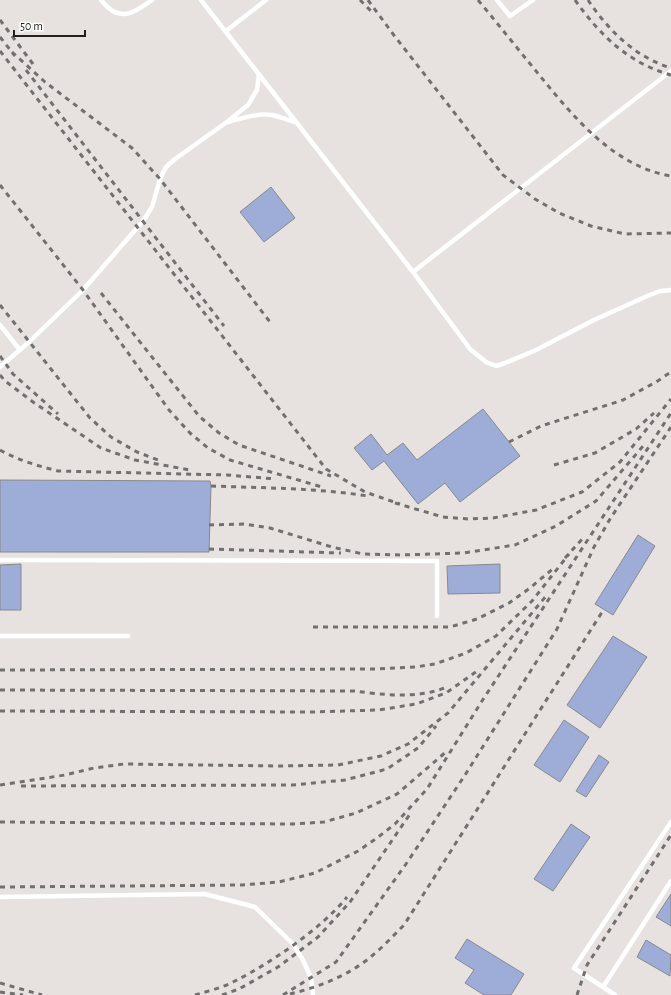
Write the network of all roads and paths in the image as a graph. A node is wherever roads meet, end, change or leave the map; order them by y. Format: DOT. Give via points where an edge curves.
graph roads {
  1 [pos="101,0"];
  2 [pos="152,0"];
  3 [pos="201,0"];
  4 [pos="266,0"];
  5 [pos="497,0"];
  6 [pos="533,0"];
  7 [pos="226,31"];
  8 [pos="671,71"];
  9 [pos="260,74"];
  10 [pos="227,122"];
  11 [pos="297,123"];
  12 [pos="414,272"];
  13 [pos="671,290"];
  14 [pos="0,325"];
  15 [pos="20,350"];
  16 [pos="0,367"];
  17 [pos="0,560"];
  18 [pos="437,616"];
  19 [pos="0,636"];
  20 [pos="128,636"];
  21 [pos="671,822"];
  22 [pos="671,881"];
  23 [pos="0,897"];
  24 [pos="603,987"];
  25 [pos="313,995"];
  26 [pos="615,995"];
  1 -- 2 [label="lane" via="114,11 127,15"];
  3 -- 7 [label="lane"];
  4 -- 7 [label="lane"];
  5 -- 6 [label="lane" via="510,16"];
  7 -- 9 [label="lane"];
  8 -- 12 [label="lane"];
  9 -- 10 [label="lane" via="257,90 248,105"];
  9 -- 11 [label="lane"];
  10 -- 11 [label="lane" via="253,115 274,115"];
  10 -- 15 [label="lane" via="166,167 152,207 143,221 83,290"];
  11 -- 12 [label="lane"];
  12 -- 13 [label="lane" via="470,349 486,362 496,366 534,351 645,297"];
  14 -- 15 [label="lane"];
  15 -- 16 [label="lane"];
  17 -- 18 [label="lane" via="437,561"];
  19 -- 20 [label="lane"];
  21 -- 24 [label="lane" via="574,968"];
  22 -- 24 [label="lane"];
  23 -- 25 [label="lane" via="205,894 255,906 293,944 311,978"];
  24 -- 26 [label="lane"];
}
